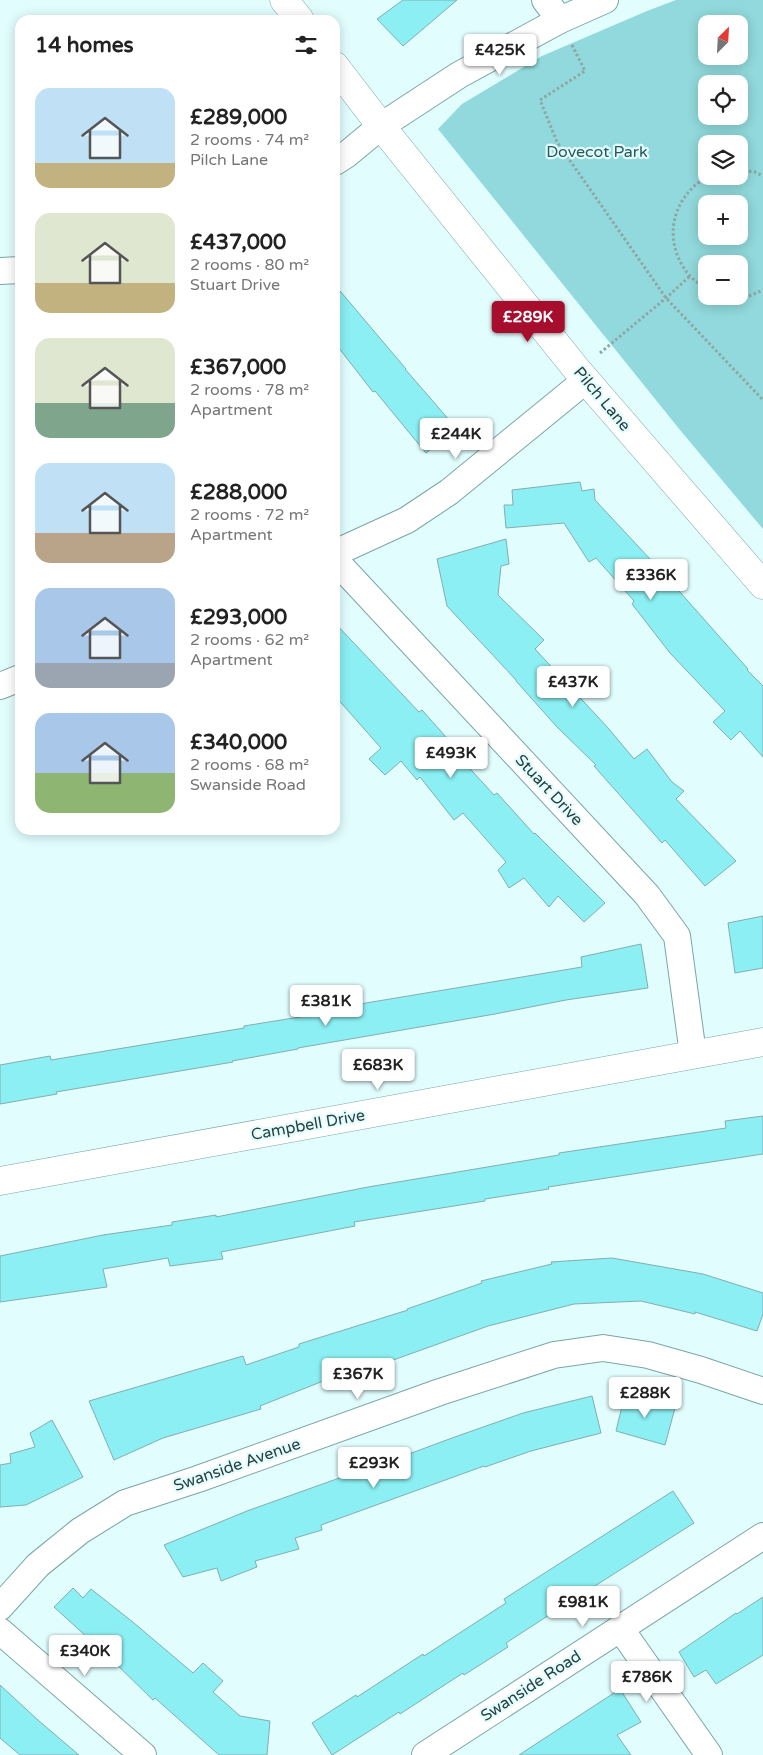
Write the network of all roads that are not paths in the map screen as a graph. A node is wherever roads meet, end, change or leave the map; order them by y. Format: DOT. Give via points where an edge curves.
graph roads {
  1 [pos="284,0"];
  2 [pos="544,0"];
  3 [pos="605,0"];
  4 [pos="296,15"];
  5 [pos="560,20"];
  6 [pos="340,73"];
  7 [pos="380,126"];
  8 [pos="340,159"];
  9 [pos="0,270"];
  10 [pos="15,270"];
  11 [pos="582,375"];
  12 [pos="340,551"];
  13 [pos="340,565"];
  14 [pos="763,585"];
  15 [pos="15,680"];
  16 [pos="0,686"];
  17 [pos="763,1042"];
  18 [pos="693,1054"];
  19 [pos="0,1181"];
  20 [pos="763,1391"];
  21 [pos="763,1536"];
  22 [pos="0,1607"];
  23 [pos="620,1628"];
  24 [pos="0,1631"];
  25 [pos="143,1755"];
  26 [pos="425,1755"];
  27 [pos="709,1755"];
  1 -- 4 [label="street"];
  2 -- 5 [label="street"];
  3 -- 5 [label="street"];
  5 -- 7 [label="street" via="459,75"];
  6 -- 7 [label="street, Pilch Lane"];
  7 -- 8 [label="street"];
  7 -- 11 [label="street, Pilch Lane"];
  9 -- 10 [label="street"];
  11 -- 12 [label="street" via="449,492 407,520"];
  11 -- 14 [label="street, Pilch Lane"];
  13 -- 18 [label="street, Stuart Drive" via="647,895 678,936"];
  15 -- 16 [label="street"];
  17 -- 18 [label="street, Campbell Drive"];
  18 -- 19 [label="street, Campbell Drive"];
  20 -- 22 [label="street, Swanside Avenue" via="648,1355 603,1348 554,1355 125,1503 80,1531 38,1566"];
  21 -- 23 [label="street, Swanside Road"];
  23 -- 26 [label="street, Swanside Road"];
  23 -- 27 [label="street"];
  24 -- 25 [label="street"];
}
